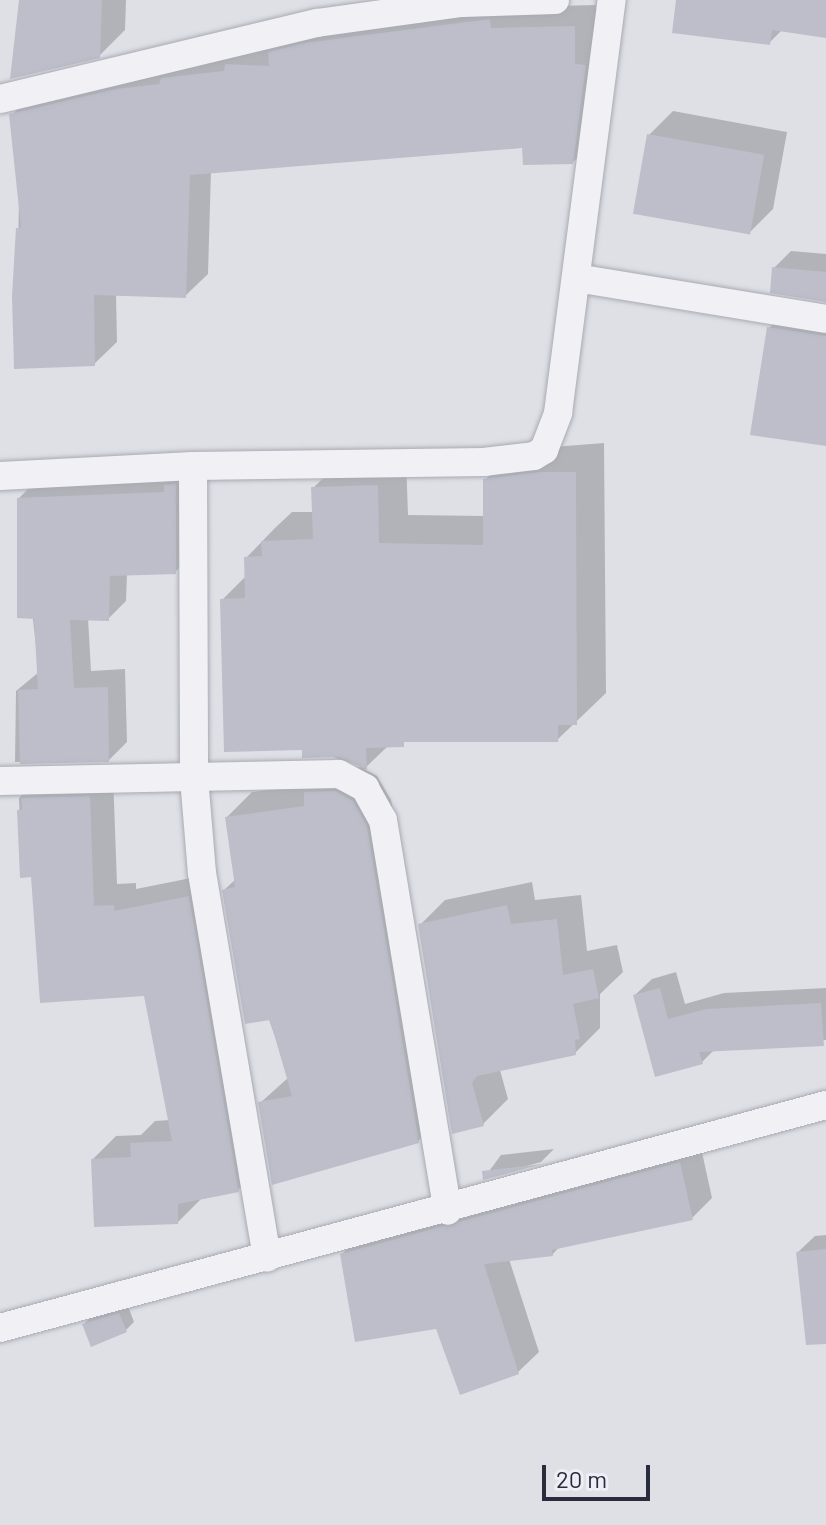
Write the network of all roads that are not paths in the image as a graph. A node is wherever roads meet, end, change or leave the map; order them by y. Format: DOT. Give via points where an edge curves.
graph roads {
  1 [pos="555,0"];
  2 [pos="612,0"];
  3 [pos="317,12"];
  4 [pos="0,99"];
  5 [pos="576,278"];
  6 [pos="826,319"];
  7 [pos="193,466"];
  8 [pos="0,476"];
  9 [pos="194,778"];
  10 [pos="0,781"];
  11 [pos="826,1105"];
  12 [pos="448,1211"];
  13 [pos="267,1258"];
  14 [pos="0,1328"];
  1 -- 3 [label="street"];
  2 -- 5 [label="street"];
  3 -- 4 [label="street"];
  5 -- 6 [label="street"];
  5 -- 7 [label="street" via="556,424 544,450 534,456 484,462"];
  7 -- 8 [label="street"];
  7 -- 9 [label="street"];
  9 -- 10 [label="street"];
  9 -- 12 [label="street" via="339,774 371,795 383,820"];
  9 -- 13 [label="street" via="213,959"];
  11 -- 12 [label="street"];
  12 -- 13 [label="street"];
  13 -- 14 [label="street"];
}
